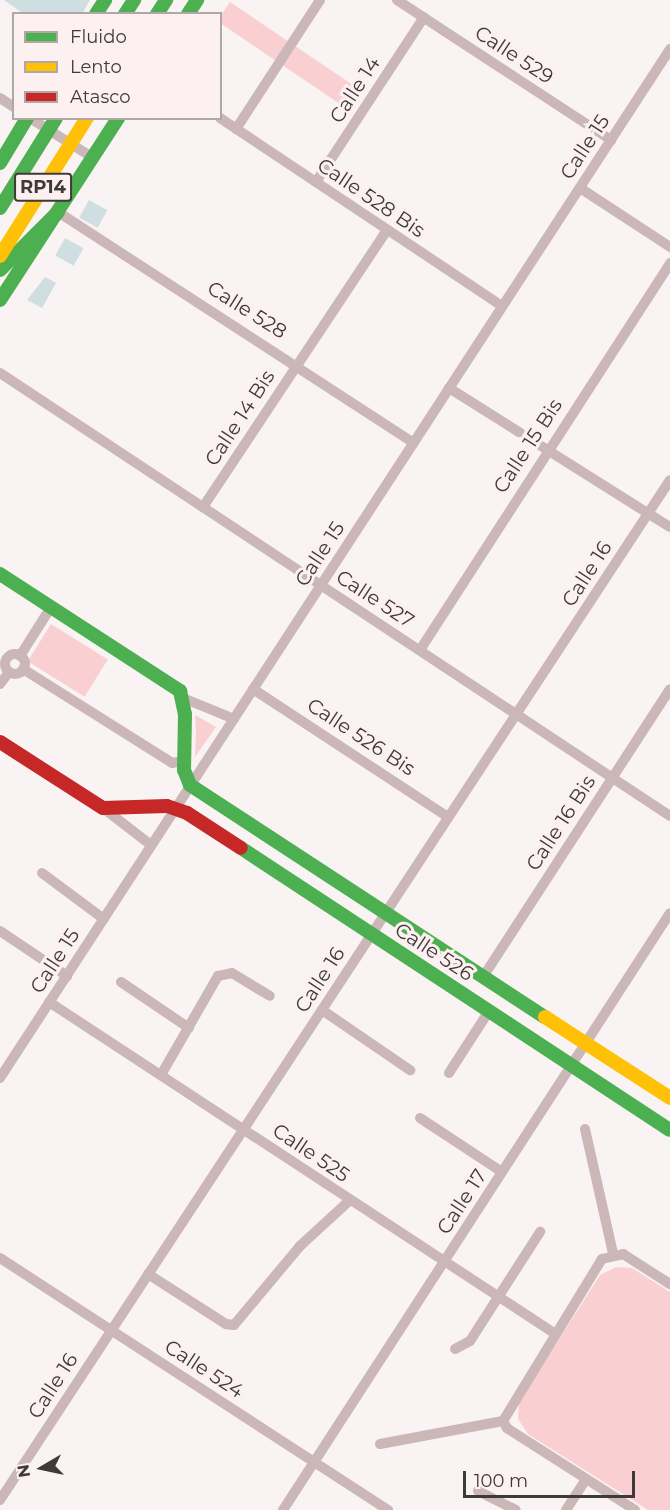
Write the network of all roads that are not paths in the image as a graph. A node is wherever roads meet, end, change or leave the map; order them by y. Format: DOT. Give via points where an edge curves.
graph roads {
  1 [pos="320,0"];
  2 [pos="397,0"];
  3 [pos="424,17"];
  4 [pos="670,49"];
  5 [pos="222,119"];
  6 [pos="28,120"];
  7 [pos="37,120"];
  8 [pos="86,120"];
  9 [pos="117,120"];
  10 [pos="52,124"];
  11 [pos="236,129"];
  12 [pos="611,140"];
  13 [pos="70,143"];
  14 [pos="92,157"];
  15 [pos="0,163"];
  16 [pos="316,182"];
  17 [pos="580,188"];
  18 [pos="0,208"];
  19 [pos="58,212"];
  20 [pos="387,230"];
  21 [pos="670,247"];
  22 [pos="0,256"];
  23 [pos="670,263"];
  24 [pos="0,270"];
  25 [pos="0,300"];
  26 [pos="502,306"];
  27 [pos="298,363"];
  28 [pos="0,373"];
  29 [pos="449,388"];
  30 [pos="414,443"];
  31 [pos="547,449"];
  32 [pos="670,480"];
  33 [pos="203,507"];
  34 [pos="648,513"];
  35 [pos="670,527"];
  36 [pos="0,574"];
  37 [pos="321,585"];
  38 [pos="51,607"];
  39 [pos="420,650"];
  40 [pos="20,656"];
  41 [pos="3,657"];
  42 [pos="23,669"];
  43 [pos="9,672"];
  44 [pos="0,684"];
  45 [pos="253,689"];
  46 [pos="670,689"];
  47 [pos="183,698"];
  48 [pos="516,714"];
  49 [pos="234,719"];
  50 [pos="0,742"];
  51 [pos="183,761"];
  52 [pos="612,777"];
  53 [pos="190,785"];
  54 [pos="103,808"];
  55 [pos="175,808"];
  56 [pos="670,816"];
  57 [pos="448,817"];
  58 [pos="151,845"];
  59 [pos="42,873"];
  60 [pos="670,912"];
  61 [pos="385,914"];
  62 [pos="104,919"];
  63 [pos="0,931"];
  64 [pos="372,934"];
  65 [pos="67,976"];
  66 [pos="483,977"];
  67 [pos="121,982"];
  68 [pos="270,996"];
  69 [pos="49,1002"];
  70 [pos="322,1010"];
  71 [pos="489,1011"];
  72 [pos="189,1028"];
  73 [pos="586,1043"];
  74 [pos="572,1065"];
  75 [pos="410,1070"];
  76 [pos="449,1074"];
  77 [pos="161,1075"];
  78 [pos="0,1078"];
  79 [pos="670,1098"];
  80 [pos="420,1118"];
  81 [pos="244,1129"];
  82 [pos="585,1129"];
  83 [pos="670,1130"];
  84 [pos="502,1172"];
  85 [pos="350,1200"];
  86 [pos="540,1232"];
  87 [pos="613,1253"];
  88 [pos="0,1258"];
  89 [pos="445,1261"];
  90 [pos="148,1274"];
  91 [pos="670,1284"];
  92 [pos="497,1295"];
  93 [pos="111,1330"];
  94 [pos="554,1333"];
  95 [pos="455,1349"];
  96 [pos="503,1421"];
  97 [pos="380,1444"];
  98 [pos="314,1462"];
  99 [pos="586,1479"];
  100 [pos="478,1491"];
  101 [pos="0,1500"];
  102 [pos="283,1510"];
  103 [pos="388,1510"];
  104 [pos="516,1510"];
  105 [pos="566,1510"];
  106 [pos="635,1510"];
  1 -- 11 [label="street"];
  2 -- 3 [label="street, Calle 529"];
  3 -- 12 [label="street, Calle 529"];
  3 -- 16 [label="street, Calle 14"];
  4 -- 12 [label="street, Calle 15"];
  5 -- 11 [label="street, Calle 528 Bis"];
  6 -- 15 [label="main road"];
  7 -- 10 [label="street"];
  8 -- 13 [label="main road, RP14"];
  9 -- 14 [label="main road"];
  10 -- 13 [label="street"];
  10 -- 18 [label="main road, RP14"];
  11 -- 16 [label="street, Calle 528 Bis"];
  12 -- 17 [label="street, Calle 15"];
  13 -- 14 [label="street"];
  13 -- 22 [label="main road, RP14"];
  14 -- 19 [label="main road"];
  16 -- 20 [label="street, Calle 528 Bis"];
  17 -- 21 [label="street"];
  17 -- 26 [label="street, Calle 15"];
  19 -- 24 [label="main road"];
  19 -- 25 [label="main road"];
  19 -- 27 [label="street, Calle 528"];
  20 -- 26 [label="street, Calle 528 Bis"];
  20 -- 27 [label="street, Calle 14 Bis"];
  23 -- 31 [label="street, Calle 15 Bis"];
  26 -- 29 [label="street, Calle 15"];
  27 -- 30 [label="street, Calle 528"];
  27 -- 33 [label="street, Calle 14 Bis"];
  28 -- 33 [label="street, Calle 527"];
  29 -- 30 [label="street, Calle 15"];
  29 -- 31 [label="street"];
  30 -- 37 [label="street, Calle 15"];
  31 -- 34 [label="street"];
  31 -- 39 [label="street, Calle 15 Bis"];
  32 -- 34 [label="street, Calle 16"];
  33 -- 37 [label="street, Calle 527"];
  34 -- 35 [label="street"];
  34 -- 48 [label="street, Calle 16"];
  36 -- 38 [label="main road"];
  37 -- 39 [label="street, Calle 527"];
  37 -- 45 [label="street, Calle 15"];
  38 -- 40 [label="street"];
  38 -- 47 [label="main road" via="176,687"];
  39 -- 48 [label="street, Calle 527"];
  40 -- 41 [label="street"];
  40 -- 42 [label="street"];
  41 -- 43 [label="street"];
  42 -- 43 [label="street"];
  42 -- 51 [label="street" via="172,763"];
  43 -- 44 [label="street"];
  45 -- 49 [label="street, Calle 15"];
  45 -- 57 [label="street, Calle 526 Bis"];
  46 -- 52 [label="street, Calle 16 Bis"];
  47 -- 49 [label="street"];
  47 -- 51 [label="main road"];
  48 -- 52 [label="street, Calle 527"];
  48 -- 57 [label="street, Calle 16"];
  49 -- 53 [label="street, Calle 15"];
  50 -- 54 [label="main road"];
  51 -- 53 [label="main road"];
  52 -- 56 [label="street, Calle 527"];
  52 -- 66 [label="street, Calle 16 Bis"];
  53 -- 55 [label="street, Calle 15"];
  53 -- 61 [label="main road, Calle 526"];
  54 -- 55 [label="main road"];
  54 -- 58 [label="street"];
  55 -- 58 [label="street, Calle 15"];
  55 -- 64 [label="main road, Calle 526"];
  57 -- 61 [label="street, Calle 16"];
  58 -- 62 [label="street, Calle 15"];
  59 -- 62 [label="street"];
  60 -- 73 [label="street, Calle 17"];
  61 -- 64 [label="street, Calle 16"];
  61 -- 66 [label="main road, Calle 526"];
  62 -- 65 [label="street, Calle 15"];
  63 -- 65 [label="street"];
  64 -- 70 [label="street, Calle 16"];
  64 -- 71 [label="main road, Calle 526"];
  65 -- 69 [label="street, Calle 15"];
  66 -- 73 [label="main road, Calle 526"];
  67 -- 72 [label="street"];
  68 -- 72 [label="street" via="232,973 218,976"];
  69 -- 77 [label="street, Calle 525"];
  69 -- 78 [label="street, Calle 15"];
  70 -- 75 [label="street"];
  70 -- 81 [label="street, Calle 16"];
  71 -- 74 [label="main road, Calle 526"];
  71 -- 76 [label="street"];
  72 -- 77 [label="street"];
  73 -- 74 [label="street, Calle 17"];
  73 -- 79 [label="main road, Calle 526"];
  74 -- 83 [label="main road, Calle 526"];
  74 -- 84 [label="street, Calle 17"];
  77 -- 81 [label="street, Calle 525"];
  80 -- 84 [label="street"];
  81 -- 85 [label="street, Calle 525"];
  81 -- 90 [label="street, Calle 16"];
  82 -- 87 [label="street"];
  84 -- 89 [label="street, Calle 17"];
  85 -- 89 [label="street, Calle 525"];
  85 -- 90 [label="street" via="300,1246 234,1325 226,1324"];
  86 -- 92 [label="street" via="514,1278"];
  87 -- 91 [label="street" via="623,1254"];
  87 -- 94 [label="street" via="602,1259"];
  88 -- 93 [label="street, Calle 524"];
  89 -- 92 [label="street, Calle 525"];
  89 -- 98 [label="street, Calle 17"];
  90 -- 93 [label="street, Calle 16"];
  92 -- 94 [label="street, Calle 525"];
  92 -- 95 [label="street" via="470,1341"];
  93 -- 98 [label="street, Calle 524"];
  93 -- 101 [label="street, Calle 16"];
  94 -- 96 [label="street"];
  96 -- 97 [label="street"];
  96 -- 99 [label="street" via="507,1428"];
  98 -- 102 [label="street, Calle 17"];
  98 -- 103 [label="street, Calle 524"];
  99 -- 105 [label="street"];
  99 -- 106 [label="street"];
  100 -- 104 [label="street"];
}
